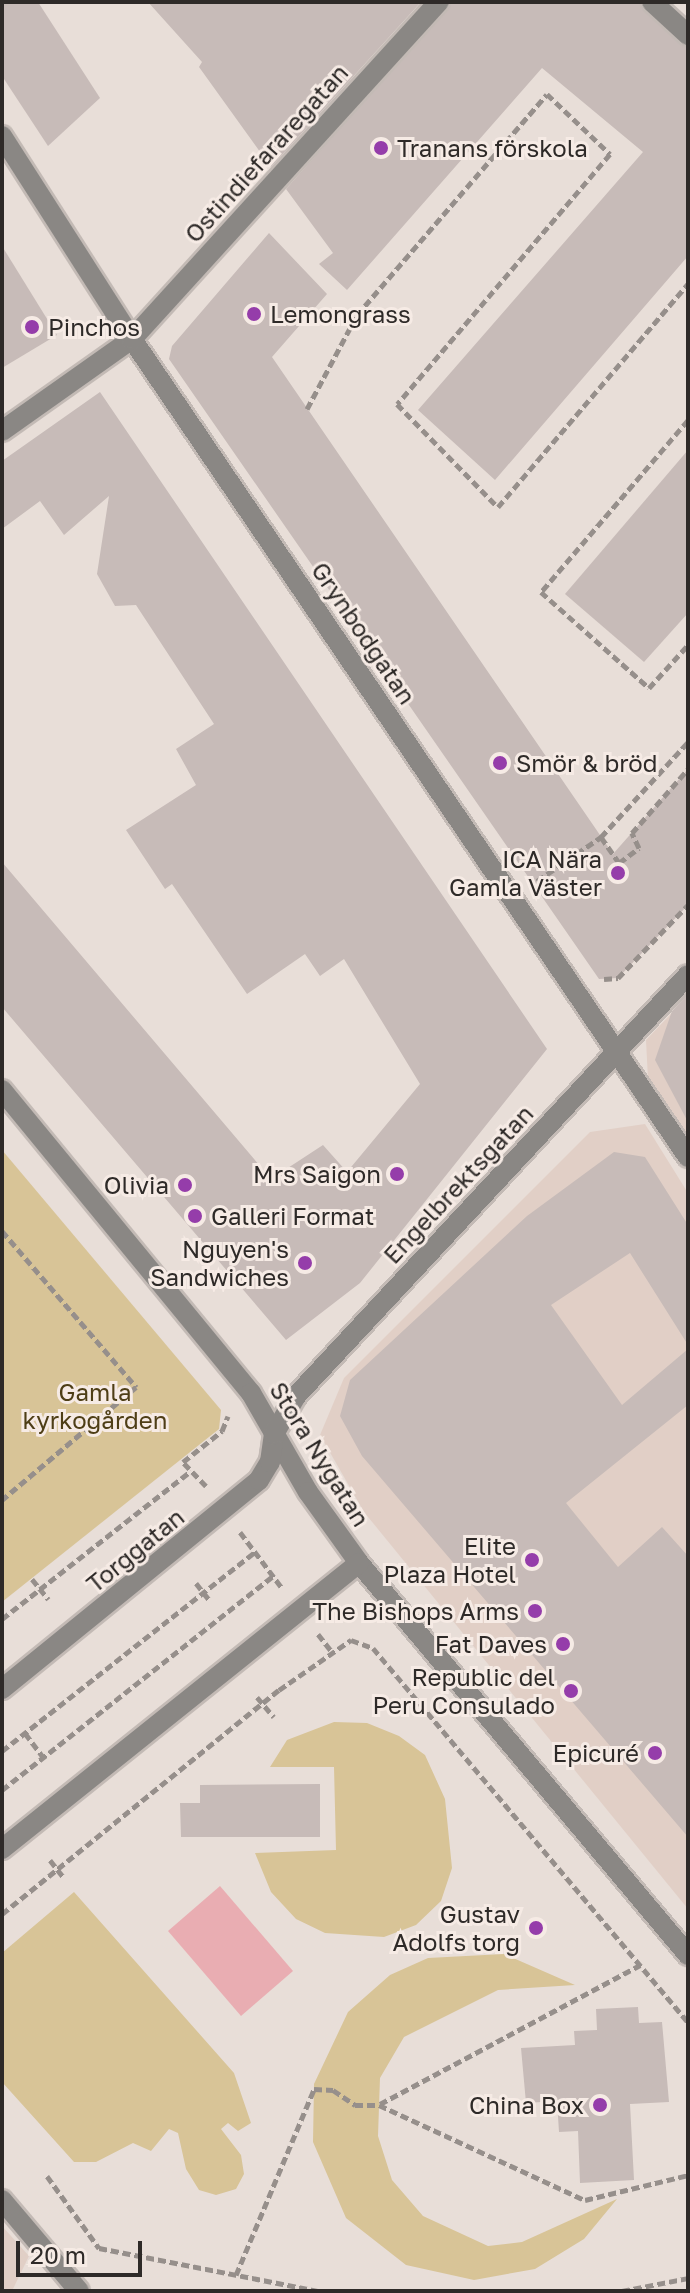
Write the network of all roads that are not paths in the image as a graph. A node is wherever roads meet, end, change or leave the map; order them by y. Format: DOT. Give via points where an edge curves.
graph roads {
  1 [pos="439,2"];
  2 [pos="652,2"];
  3 [pos="688,35"];
  4 [pos="2,136"];
  5 [pos="132,339"];
  6 [pos="2,431"];
  7 [pos="688,975"];
  8 [pos="618,1050"];
  9 [pos="2,1090"];
  10 [pos="688,1157"];
  11 [pos="274,1434"];
  12 [pos="359,1563"];
  13 [pos="2,1689"];
  14 [pos="2,1849"];
  15 [pos="688,1955"];
  16 [pos="2,2200"];
  17 [pos="79,2291"];
  1 -- 5 [label="street, Ostindiefararegatan"];
  2 -- 3 [label="street"];
  4 -- 5 [label="street, Grynbodgatan"];
  5 -- 6 [label="street, Ostindiefararegatan"];
  5 -- 8 [label="street, Grynbodgatan"];
  7 -- 8 [label="street, Engelbrektsgatan"];
  8 -- 10 [label="street, Grynbodgatan"];
  8 -- 11 [label="street, Engelbrektsgatan" via="296,1396"];
  9 -- 11 [label="street, Stora Nygatan" via="251,1393"];
  11 -- 12 [label="street, Stora Nygatan"];
  11 -- 13 [label="street, Torggatan" via="270,1462 259,1480"];
  12 -- 14 [label="street"];
  12 -- 15 [label="street, Stora Nygatan"];
  16 -- 17 [label="street"];
}
